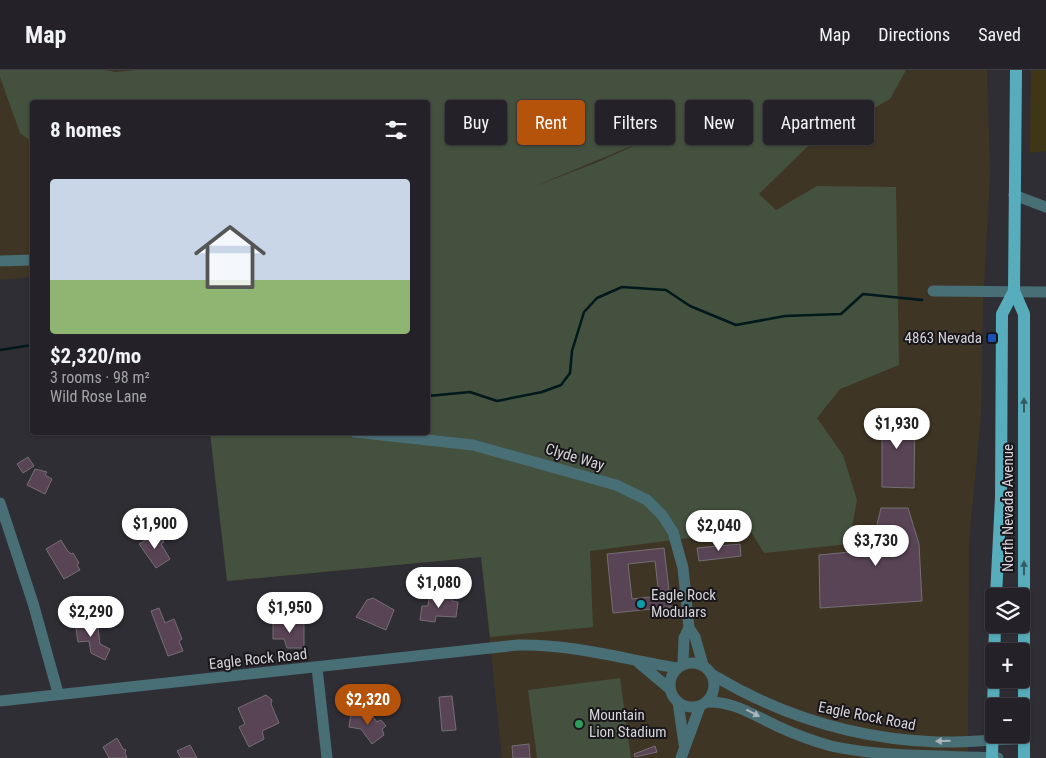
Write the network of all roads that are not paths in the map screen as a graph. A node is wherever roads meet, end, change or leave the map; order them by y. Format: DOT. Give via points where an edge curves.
graph roads {
  1 [pos="1016,70"];
  2 [pos="1014,195"];
  3 [pos="1046,208"];
  4 [pos="30,260"];
  5 [pos="0,261"];
  6 [pos="933,291"];
  7 [pos="1014,291"];
  8 [pos="1046,292"];
  9 [pos="384,435"];
  10 [pos="0,503"];
  11 [pos="996,588"];
  12 [pos="689,628"];
  13 [pos="995,633"];
  14 [pos="637,662"];
  15 [pos="703,665"];
  16 [pos="680,666"];
  17 [pos="317,668"];
  18 [pos="713,675"];
  19 [pos="670,689"];
  20 [pos="58,693"];
  21 [pos="993,698"];
  22 [pos="1025,698"];
  23 [pos="0,701"];
  24 [pos="678,702"];
  25 [pos="703,704"];
  26 [pos="985,740"];
  27 [pos="992,743"];
  28 [pos="1025,743"];
  29 [pos="684,744"];
  30 [pos="327,758"];
  31 [pos="681,758"];
  32 [pos="992,758"];
  33 [pos="998,758"];
  34 [pos="1024,758"];
  1 -- 2 [label="main road, North Nevada Avenue"];
  2 -- 3 [label="street"];
  2 -- 7 [label="main road, North Nevada Avenue"];
  4 -- 5 [label="street"];
  6 -- 7 [label="street"];
  7 -- 8 [label="street"];
  7 -- 11 [label="main road, North Nevada Avenue" via="1002,314 1001,498"];
  22 -- 7 [label="main road, North Nevada Avenue, one-way" via="1024,314"];
  9 -- 12 [label="street, Clyde Way" via="473,444 616,485 639,495 662,515 673,532 682,568"];
  10 -- 20 [label="street"];
  12 -- 15 [label="street"];
  12 -- 16 [label="street" via="684,638"];
  13 -- 21 [label="main road"];
  14 -- 16 [label="street, Eagle Rock Road"];
  14 -- 17 [label="street, Eagle Rock Road" via="557,646 518,645"];
  14 -- 19 [label="street, Eagle Rock Road"];
  15 -- 16 [label="street, Eagle Rock Road" via="690,662"];
  15 -- 18 [label="street, Eagle Rock Road"];
  16 -- 19 [label="street" via="670,681"];
  17 -- 20 [label="street, Eagle Rock Road"];
  17 -- 30 [label="street"];
  18 -- 25 [label="street" via="714,689"];
  26 -- 18 [label="street, Eagle Rock Road, one-way" via="910,740 831,727 754,698"];
  19 -- 24 [label="street, Eagle Rock Road"];
  20 -- 23 [label="street, Eagle Rock Road"];
  24 -- 25 [label="street" via="692,707"];
  24 -- 29 [label="street"];
  25 -- 29 [label="street"];
  25 -- 32 [label="street, one-way" via="730,704 792,732 831,746 864,753"];
  27 -- 32 [label="main road"];
  28 -- 34 [label="main road, North Nevada Avenue"];
  29 -- 31 [label="street"];
  32 -- 33 [label="street"];
}
